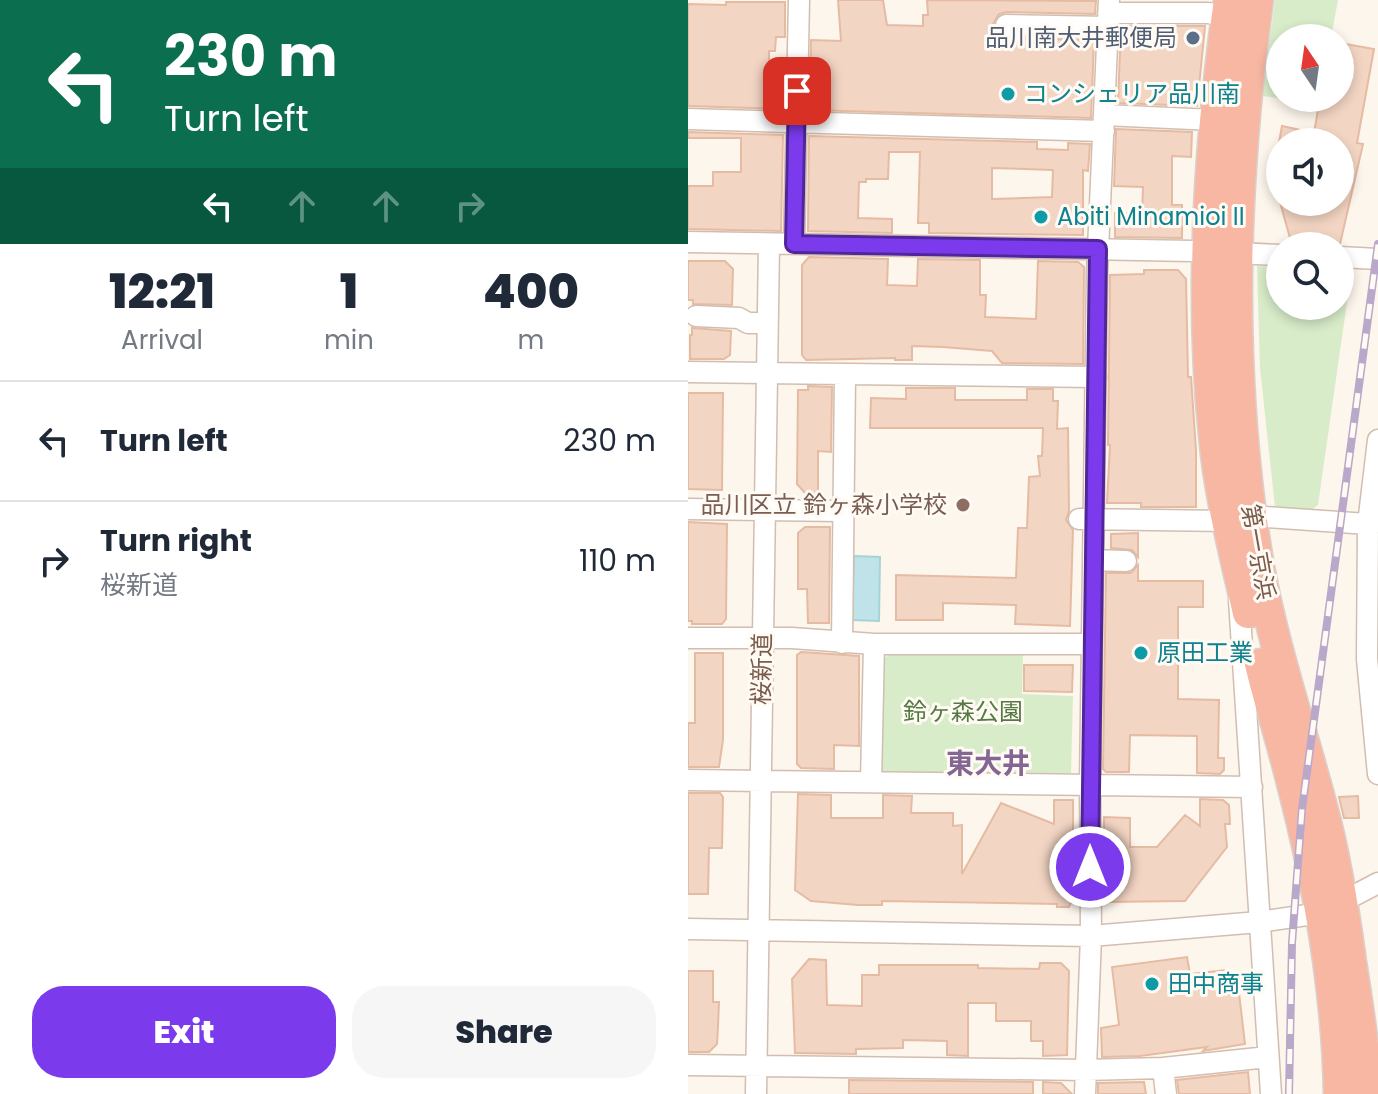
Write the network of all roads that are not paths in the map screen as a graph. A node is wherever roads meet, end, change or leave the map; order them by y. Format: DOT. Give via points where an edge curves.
graph roads {
  1 [pos="799,0"];
  2 [pos="1258,0"];
  3 [pos="1228,8"];
  4 [pos="1108,14"];
  5 [pos="1006,25"];
  6 [pos="688,119"];
  7 [pos="1214,120"];
  8 [pos="797,122"];
  9 [pos="1104,123"];
  10 [pos="688,242"];
  11 [pos="769,244"];
  12 [pos="794,244"];
  13 [pos="1098,249"];
  14 [pos="1222,252"];
  15 [pos="1266,254"];
  16 [pos="1354,258"];
  17 [pos="1378,259"];
  18 [pos="696,316"];
  19 [pos="767,323"];
  20 [pos="688,372"];
  21 [pos="766,374"];
  22 [pos="845,375"];
  23 [pos="1096,377"];
  24 [pos="1378,440"];
  25 [pos="688,509"];
  26 [pos="764,509"];
  27 [pos="838,511"];
  28 [pos="1086,519"];
  29 [pos="1240,519"];
  30 [pos="1373,523"];
  31 [pos="1235,556"];
  32 [pos="1093,560"];
  33 [pos="1126,561"];
  34 [pos="688,638"];
  35 [pos="763,638"];
  36 [pos="842,643"];
  37 [pos="874,644"];
  38 [pos="1092,644"];
  39 [pos="1372,653"];
  40 [pos="1378,774"];
  41 [pos="688,780"];
  42 [pos="760,781"];
  43 [pos="871,782"];
  44 [pos="1090,785"];
  45 [pos="1252,787"];
  46 [pos="1378,883"];
  47 [pos="1332,908"];
  48 [pos="1259,922"];
  49 [pos="688,929"];
  50 [pos="758,931"];
  51 [pos="1091,936"];
  52 [pos="1372,1055"];
  53 [pos="1268,1057"];
  54 [pos="688,1065"];
  55 [pos="756,1066"];
  56 [pos="1163,1068"];
  57 [pos="1086,1070"];
  58 [pos="756,1094"];
  59 [pos="1085,1094"];
  60 [pos="1166,1094"];
  61 [pos="1271,1094"];
  62 [pos="1339,1094"];
  63 [pos="1368,1094"];
  1 -- 8 [label="street"];
  2 -- 14 [label="highway, 第一京浜"];
  3 -- 4 [label="street"];
  3 -- 7 [label="highway, 第一京浜"];
  4 -- 5 [label="street"];
  4 -- 9 [label="street"];
  6 -- 8 [label="street"];
  7 -- 9 [label="street"];
  7 -- 14 [label="highway, 第一京浜"];
  8 -- 9 [label="street"];
  8 -- 12 [label="street"];
  9 -- 13 [label="street"];
  10 -- 11 [label="street"];
  11 -- 12 [label="street"];
  11 -- 19 [label="street, 桜新道"];
  12 -- 13 [label="street"];
  13 -- 14 [label="street"];
  13 -- 23 [label="street"];
  14 -- 15 [label="street"];
  14 -- 29 [label="highway, 第一京浜" via="1210,385 1214,437"];
  16 -- 17 [label="street"];
  18 -- 19 [label="street"];
  19 -- 21 [label="street, 桜新道"];
  20 -- 21 [label="street"];
  21 -- 22 [label="street"];
  21 -- 26 [label="street, 桜新道"];
  22 -- 23 [label="street"];
  22 -- 27 [label="street"];
  23 -- 28 [label="street"];
  24 -- 30 [label="street"];
  25 -- 26 [label="street"];
  26 -- 27 [label="street"];
  26 -- 35 [label="street, 桜新道"];
  27 -- 36 [label="street"];
  28 -- 29 [label="street"];
  28 -- 32 [label="street"];
  29 -- 30 [label="street"];
  29 -- 31 [label="highway, 第一京浜"];
  29 -- 47 [label="highway, 第一京浜" via="1323,809"];
  30 -- 39 [label="street"];
  31 -- 45 [label="street"];
  31 -- 47 [label="highway, 第一京浜" via="1266,688"];
  32 -- 33 [label="street"];
  32 -- 38 [label="street"];
  34 -- 35 [label="street"];
  35 -- 36 [label="street"];
  35 -- 42 [label="street, 桜新道"];
  36 -- 37 [label="street"];
  37 -- 38 [label="street"];
  37 -- 43 [label="street"];
  38 -- 44 [label="street"];
  39 -- 40 [label="street"];
  41 -- 42 [label="street"];
  42 -- 43 [label="street"];
  42 -- 50 [label="street, 桜新道"];
  43 -- 44 [label="street"];
  44 -- 45 [label="street"];
  44 -- 51 [label="street"];
  45 -- 48 [label="street"];
  46 -- 47 [label="street"];
  47 -- 48 [label="street"];
  47 -- 52 [label="highway, 第一京浜"];
  47 -- 62 [label="highway, 第一京浜"];
  48 -- 51 [label="street"];
  48 -- 53 [label="street"];
  49 -- 50 [label="street"];
  50 -- 51 [label="street"];
  50 -- 55 [label="street, 桜新道"];
  51 -- 57 [label="street"];
  52 -- 63 [label="highway, 第一京浜"];
  53 -- 56 [label="street"];
  53 -- 61 [label="street"];
  54 -- 55 [label="street"];
  55 -- 57 [label="street"];
  55 -- 58 [label="street, 桜新道"];
  56 -- 57 [label="street"];
  56 -- 60 [label="street"];
  57 -- 59 [label="street"];
}
